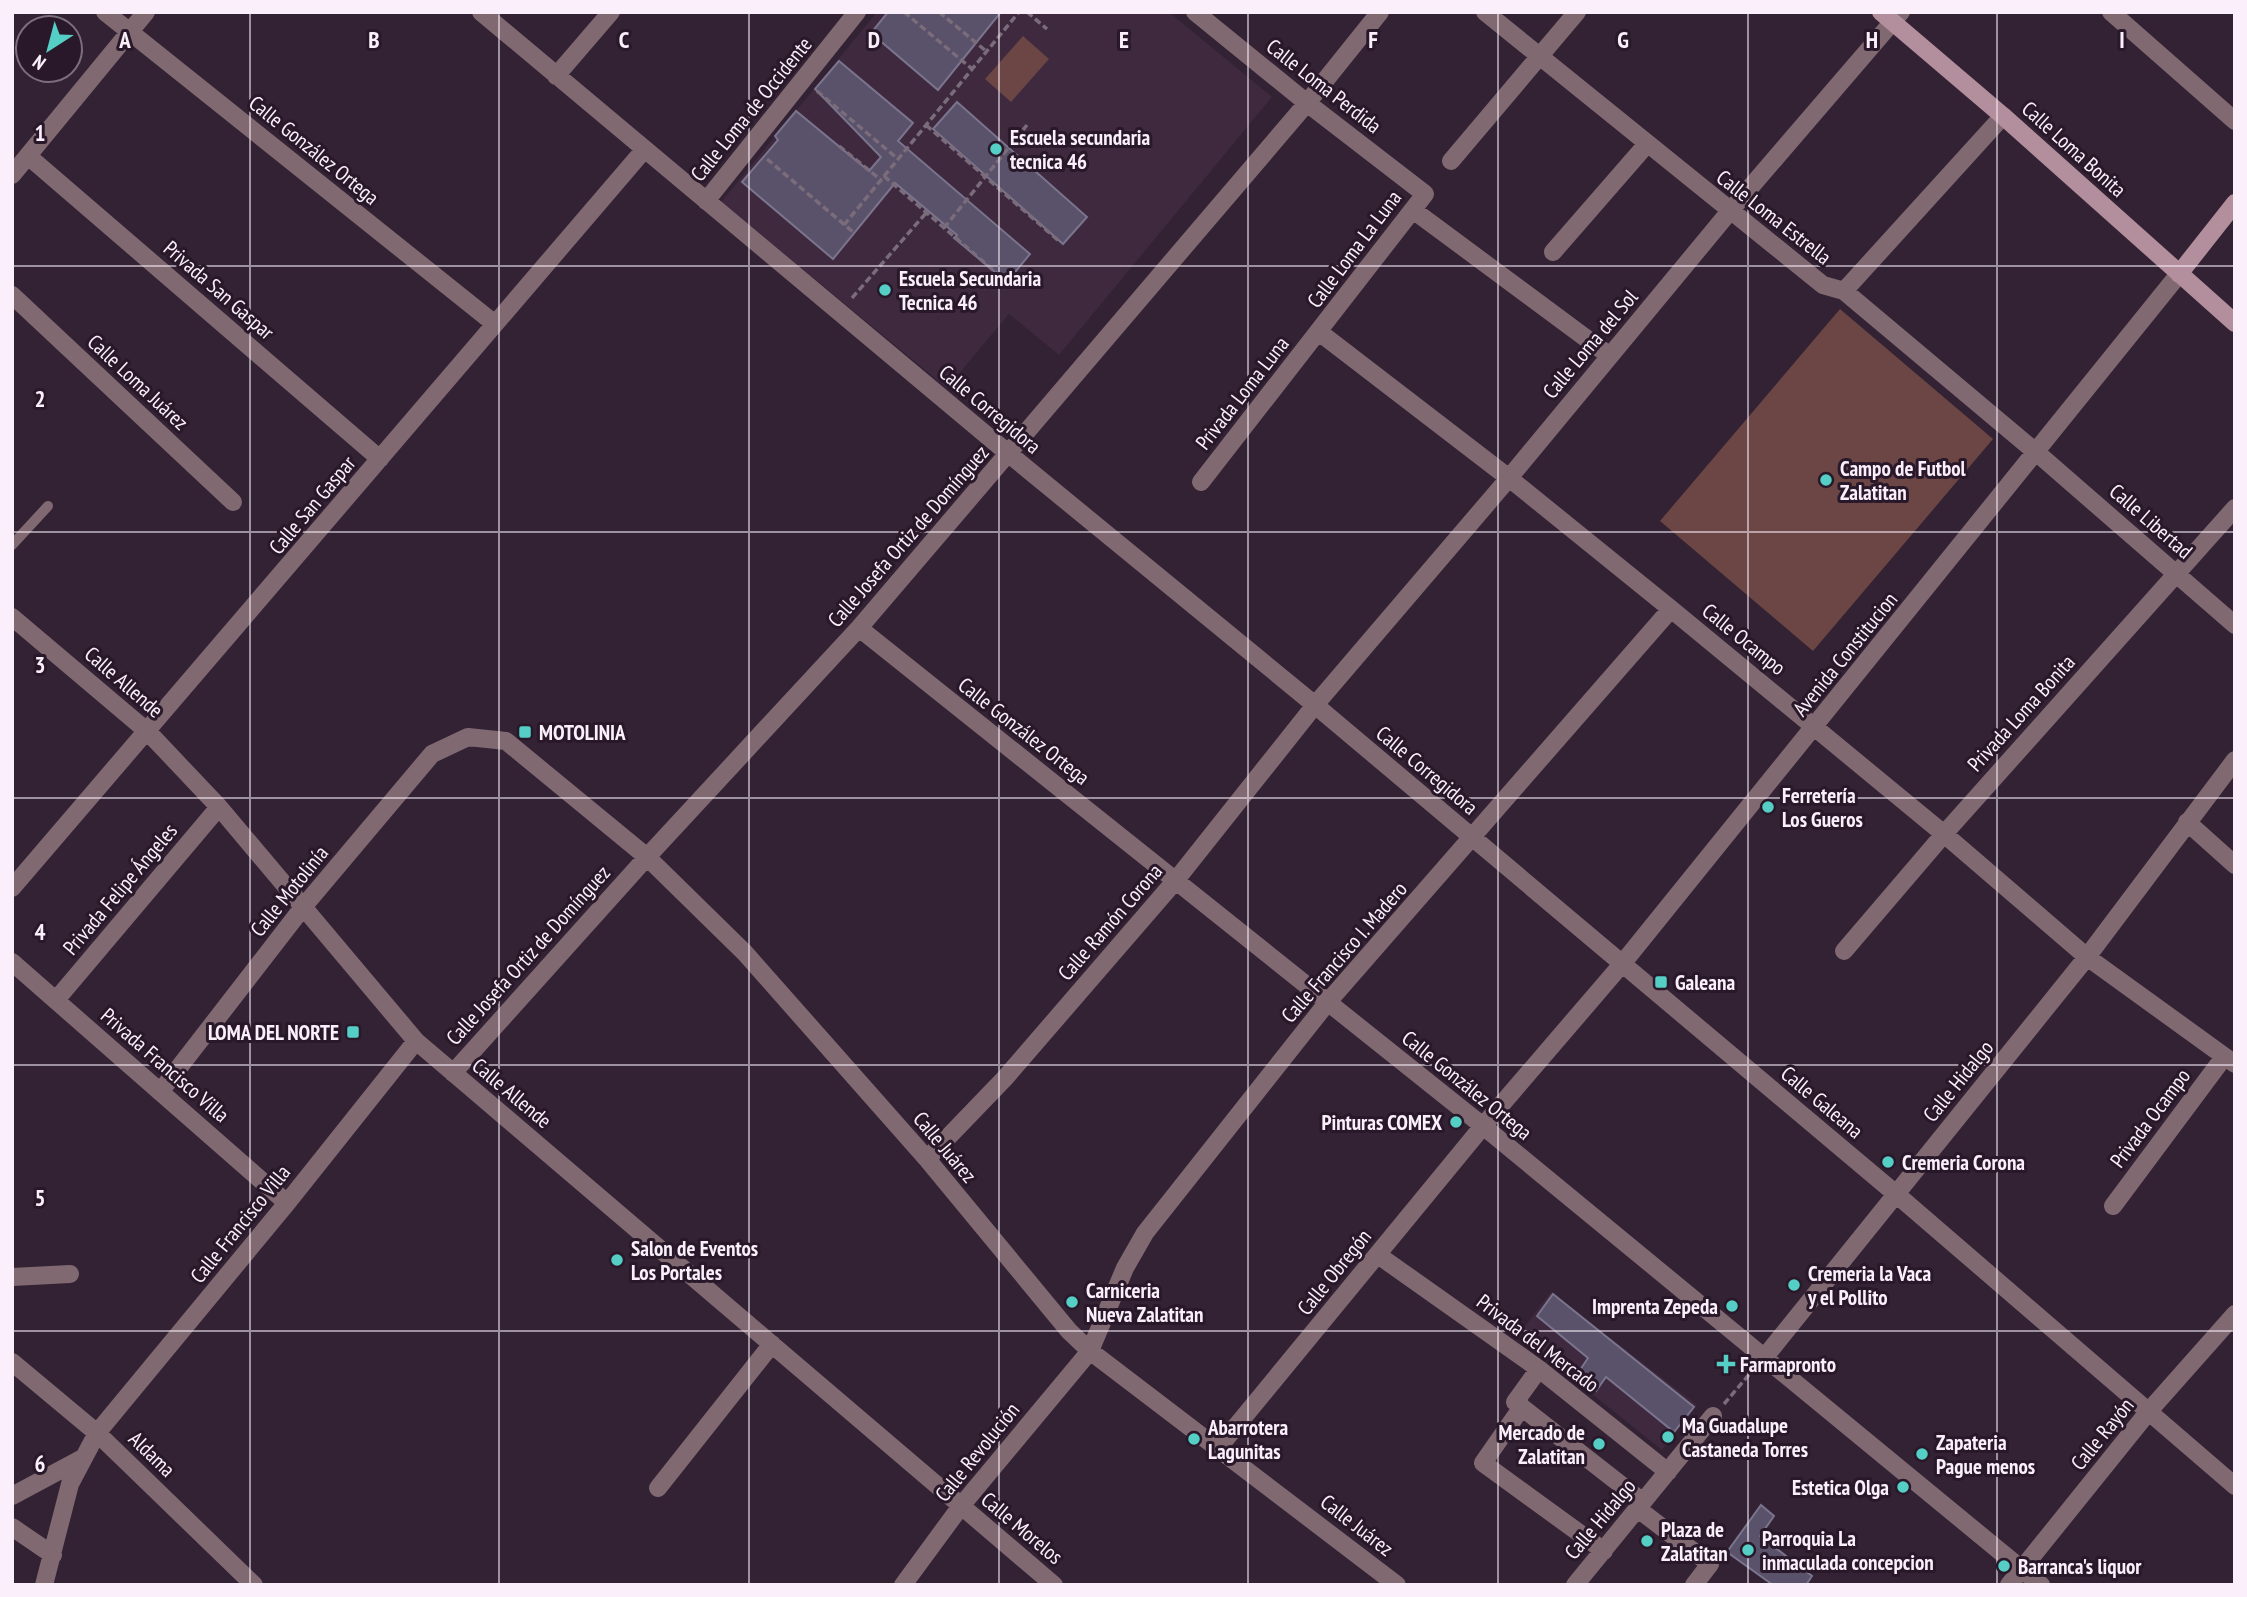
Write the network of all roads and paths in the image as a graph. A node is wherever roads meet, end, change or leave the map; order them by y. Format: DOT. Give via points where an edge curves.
graph roads {
  1 [pos="105,12"];
  2 [pos="146,12"];
  3 [pos="481,12"];
  4 [pos="611,12"];
  5 [pos="858,12"];
  6 [pos="904,12"];
  7 [pos="939,12"];
  8 [pos="1018,12"];
  9 [pos="1027,12"];
  10 [pos="1195,12"];
  11 [pos="1380,12"];
  12 [pos="1485,12"];
  13 [pos="1577,12"];
  14 [pos="2110,12"];
  15 [pos="1892,16"];
  16 [pos="1047,29"];
  17 [pos="129,32"];
  18 [pos="986,51"];
  19 [pos="1541,56"];
  20 [pos="972,69"];
  21 [pos="556,76"];
  22 [pos="817,91"];
  23 [pos="1307,103"];
  24 [pos="2003,116"];
  25 [pos="2235,121"];
  26 [pos="926,125"];
  27 [pos="1027,125"];
  28 [pos="1647,144"];
  29 [pos="839,146"];
  30 [pos="644,150"];
  31 [pos="28,156"];
  32 [pos="767,159"];
  33 [pos="898,159"];
  34 [pos="1451,161"];
  35 [pos="12,174"];
  36 [pos="985,176"];
  37 [pos="882,178"];
  38 [pos="1425,194"];
  39 [pos="706,201"];
  40 [pos="2235,203"];
  41 [pos="1413,210"];
  42 [pos="1730,211"];
  43 [pos="926,212"];
  44 [pos="844,225"];
  45 [pos="944,228"];
  46 [pos="853,232"];
  47 [pos="1060,242"];
  48 [pos="1553,252"];
  49 [pos="2179,274"];
  50 [pos="1007,282"];
  51 [pos="1844,291"];
  52 [pos="12,295"];
  53 [pos="840,313"];
  54 [pos="2235,323"];
  55 [pos="495,324"];
  56 [pos="1319,332"];
  57 [pos="1610,356"];
  58 [pos="2037,453"];
  59 [pos="1009,454"];
  60 [pos="380,459"];
  61 [pos="1509,478"];
  62 [pos="1201,482"];
  63 [pos="233,502"];
  64 [pos="48,506"];
  65 [pos="2235,508"];
  66 [pos="12,545"];
  67 [pos="2176,573"];
  68 [pos="1671,609"];
  69 [pos="12,617"];
  70 [pos="2235,625"];
  71 [pos="859,628"];
  72 [pos="1315,705"];
  73 [pos="1815,727"];
  74 [pos="148,732"];
  75 [pos="468,737"];
  76 [pos="2235,760"];
  77 [pos="219,807"];
  78 [pos="2187,822"];
  79 [pos="1944,834"];
  80 [pos="1472,838"];
  81 [pos="647,857"];
  82 [pos="2235,865"];
  83 [pos="1176,880"];
  84 [pos="12,888"];
  85 [pos="304,906"];
  86 [pos="1844,951"];
  87 [pos="2087,957"];
  88 [pos="12,962"];
  89 [pos="1622,964"];
  90 [pos="56,1000"];
  91 [pos="1327,1003"];
  92 [pos="416,1041"];
  93 [pos="2229,1060"];
  94 [pos="453,1073"];
  95 [pos="160,1091"];
  96 [pos="1483,1126"];
  97 [pos="927,1159"];
  98 [pos="1896,1194"];
  99 [pos="288,1203"];
  100 [pos="2113,1206"];
  101 [pos="1378,1255"];
  102 [pos="70,1274"];
  103 [pos="12,1277"];
  104 [pos="2235,1314"];
  105 [pos="772,1344"];
  106 [pos="1090,1350"];
  107 [pos="1764,1358"];
  108 [pos="12,1362"];
  109 [pos="1539,1369"];
  110 [pos="1522,1407"];
  111 [pos="2149,1411"];
  112 [pos="1713,1416"];
  113 [pos="97,1433"];
  114 [pos="1219,1447"];
  115 [pos="81,1459"];
  116 [pos="1668,1472"];
  117 [pos="2235,1486"];
  118 [pos="658,1488"];
  119 [pos="12,1496"];
  120 [pos="961,1506"];
  121 [pos="1641,1506"];
  122 [pos="12,1527"];
  123 [pos="1604,1551"];
  124 [pos="53,1555"];
  125 [pos="2022,1569"];
  126 [pos="44,1585"];
  127 [pos="254,1585"];
  128 [pos="903,1585"];
  129 [pos="1054,1585"];
  130 [pos="1397,1585"];
  131 [pos="1575,1585"];
  132 [pos="1694,1585"];
  133 [pos="2009,1585"];
  134 [pos="2041,1585"];
  1 -- 17 [label="street, Calle González Ortega"];
  2 -- 17 [label="street"];
  3 -- 21 [label="street, Calle Corregidora"];
  4 -- 21 [label="street"];
  5 -- 39 [label="street, Calle Loma de Occidente"];
  6 -- 20 [label="path"];
  7 -- 18 [label="path"];
  8 -- 18 [label="path"];
  9 -- 16 [label="path"];
  10 -- 23 [label="street, Calle Loma Perdida"];
  11 -- 23 [label="street, Calle Josefa Ortiz de Domínguez"];
  12 -- 19 [label="street, Calle Loma Estrella"];
  13 -- 19 [label="street"];
  14 -- 25 [label="street"];
  15 -- 24 [label="street, Calle Loma Bonita"];
  15 -- 42 [label="street, Calle Loma del Sol"];
  17 -- 31 [label="street"];
  17 -- 55 [label="street, Calle González Ortega"];
  18 -- 20 [label="path"];
  19 -- 28 [label="street, Calle Loma Estrella"];
  19 -- 34 [label="street"];
  20 -- 26 [label="path"];
  21 -- 30 [label="street, Calle Corregidora"];
  22 -- 33 [label="path"];
  23 -- 38 [label="street, Calle Loma Perdida"];
  23 -- 59 [label="street, Calle Josefa Ortiz de Domínguez"];
  24 -- 49 [label="street, Calle Loma Bonita"];
  24 -- 51 [label="street"];
  26 -- 33 [label="path"];
  26 -- 36 [label="path"];
  27 -- 36 [label="path"];
  28 -- 42 [label="street, Calle Loma Estrella"];
  28 -- 48 [label="street"];
  29 -- 37 [label="path"];
  30 -- 39 [label="street, Calle Corregidora"];
  30 -- 55 [label="street, Calle San Gaspar"];
  31 -- 35 [label="street"];
  31 -- 60 [label="street, Privada San Gaspar"];
  32 -- 44 [label="path"];
  33 -- 37 [label="path"];
  36 -- 45 [label="path"];
  36 -- 47 [label="path"];
  37 -- 43 [label="path"];
  37 -- 44 [label="path"];
  38 -- 41 [label="street, Calle Loma La Luna"];
  39 -- 53 [label="street, Calle Corregidora"];
  40 -- 49 [label="street, Avenida Constitucion"];
  41 -- 56 [label="street, Calle Loma La Luna"];
  41 -- 57 [label="street"];
  42 -- 51 [label="street, Calle Loma Estrella" via="1824,285"];
  42 -- 57 [label="street, Calle Loma del Sol"];
  43 -- 45 [label="path"];
  43 -- 53 [label="path"];
  44 -- 46 [label="path"];
  45 -- 50 [label="path"];
  49 -- 54 [label="street, Calle Loma Bonita"];
  49 -- 58 [label="street, Avenida Constitucion"];
  51 -- 58 [label="street, Calle Loma Estrella"];
  52 -- 63 [label="street, Calle Loma Juárez"];
  53 -- 59 [label="street, Calle Corregidora"];
  55 -- 60 [label="street, Calle San Gaspar"];
  56 -- 61 [label="street, Calle Ocampo"];
  56 -- 62 [label="street, Privada Loma Luna"];
  57 -- 61 [label="street, Calle Loma del Sol"];
  58 -- 67 [label="street, Calle Libertad"];
  58 -- 73 [label="street, Avenida Constitucion"];
  59 -- 71 [label="street, Calle Josefa Ortiz de Domínguez"];
  59 -- 72 [label="street, Calle Corregidora"];
  60 -- 74 [label="street, Calle San Gaspar"];
  61 -- 68 [label="street, Calle Ocampo"];
  61 -- 72 [label="street, Calle Loma del Sol"];
  64 -- 66 [label="lane"];
  65 -- 67 [label="street, Privada Loma Bonita"];
  67 -- 70 [label="street, Calle Libertad"];
  67 -- 79 [label="street, Privada Loma Bonita"];
  68 -- 73 [label="street, Calle Ocampo"];
  68 -- 80 [label="street, Calle Francisco I. Madero"];
  69 -- 74 [label="street, Calle Allende"];
  71 -- 81 [label="street, Calle Josefa Ortiz de Domínguez"];
  71 -- 83 [label="street, Calle González Ortega"];
  72 -- 80 [label="street, Calle Corregidora"];
  72 -- 83 [label="street, Calle Ramón Corona"];
  73 -- 79 [label="street, Calle Ocampo"];
  73 -- 89 [label="street, Avenida Constitucion"];
  74 -- 77 [label="street, Calle Allende"];
  74 -- 84 [label="street, Calle San Gaspar"];
  75 -- 81 [label="street, Calle Juárez" via="506,741"];
  75 -- 85 [label="street, Calle Motolinía" via="432,754"];
  76 -- 78 [label="street, Calle Hidalgo"];
  77 -- 85 [label="street, Calle Allende"];
  77 -- 90 [label="street, Privada Felipe Ángeles"];
  78 -- 82 [label="street"];
  78 -- 87 [label="street, Calle Hidalgo"];
  79 -- 86 [label="street, Privada Loma Bonita"];
  79 -- 87 [label="street, Calle Ocampo"];
  80 -- 89 [label="street, Calle Galeana"];
  80 -- 91 [label="street, Calle Francisco I. Madero"];
  81 -- 94 [label="street, Calle Josefa Ortiz de Domínguez"];
  81 -- 97 [label="street, Calle Juárez" via="745,953"];
  83 -- 91 [label="street, Calle González Ortega"];
  83 -- 97 [label="street, Calle Ramón Corona" via="1005,1078"];
  85 -- 92 [label="street, Calle Allende"];
  85 -- 95 [label="street, Calle Motolinía"];
  87 -- 93 [label="street, Calle Ocampo"];
  87 -- 98 [label="street, Calle Hidalgo"];
  88 -- 90 [label="street, Privada Francisco Villa"];
  89 -- 96 [label="street, Avenida Constitucion"];
  89 -- 98 [label="street, Calle Galeana"];
  90 -- 95 [label="street, Privada Francisco Villa"];
  91 -- 96 [label="street, Calle González Ortega"];
  91 -- 106 [label="street, Calle Francisco I. Madero" via="1145,1233"];
  92 -- 94 [label="street, Calle Allende"];
  92 -- 99 [label="street, Calle Francisco Villa"];
  93 -- 100 [label="street, Privada Ocampo"];
  94 -- 105 [label="street, Calle Allende"];
  95 -- 99 [label="street, Privada Francisco Villa"];
  96 -- 101 [label="street, Calle Obregón"];
  96 -- 107 [label="street, Calle González Ortega"];
  97 -- 106 [label="street, Calle Juárez" via="1069,1331"];
  98 -- 107 [label="street, Calle Hidalgo"];
  98 -- 111 [label="street, Calle Galeana"];
  99 -- 113 [label="street, Calle Francisco Villa"];
  101 -- 109 [label="street, Privada del Mercado"];
  101 -- 114 [label="street, Calle Obregón"];
  102 -- 103 [label="street"];
  104 -- 111 [label="street, Calle Rayón"];
  105 -- 118 [label="street"];
  105 -- 120 [label="street, Calle Allende"];
  106 -- 114 [label="street, Calle Juárez"];
  106 -- 120 [label="street, Calle Revolución"];
  107 -- 112 [label="path"];
  107 -- 125 [label="street, Calle González Ortega"];
  108 -- 113 [label="street, Aldama"];
  109 -- 110 [label="street" via="1515,1402"];
  109 -- 116 [label="street, Privada del Mercado"];
  110 -- 121 [label="street"];
  110 -- 123 [label="street" via="1483,1463"];
  111 -- 117 [label="street, Calle Galeana"];
  111 -- 125 [label="street, Calle Rayón"];
  112 -- 116 [label="street, Calle Hidalgo"];
  113 -- 115 [label="street, Calle Francisco Villa"];
  113 -- 127 [label="street, Aldama"];
  114 -- 130 [label="street, Calle Juárez"];
  115 -- 119 [label="street"];
  115 -- 124 [label="street, Calle Francisco Villa" via="63,1506"];
  116 -- 121 [label="street, Calle Hidalgo"];
  120 -- 128 [label="street, Calle Revolución"];
  120 -- 129 [label="street, Calle Morelos"];
  121 -- 123 [label="street, Calle Hidalgo"];
  121 -- 132 [label="street" via="1710,1564"];
  122 -- 124 [label="street"];
  123 -- 131 [label="street, Calle Hidalgo"];
  124 -- 126 [label="street, Calle Francisco Villa"];
  125 -- 133 [label="street, Calle Rayón"];
  125 -- 134 [label="street, Calle González Ortega"];
}
